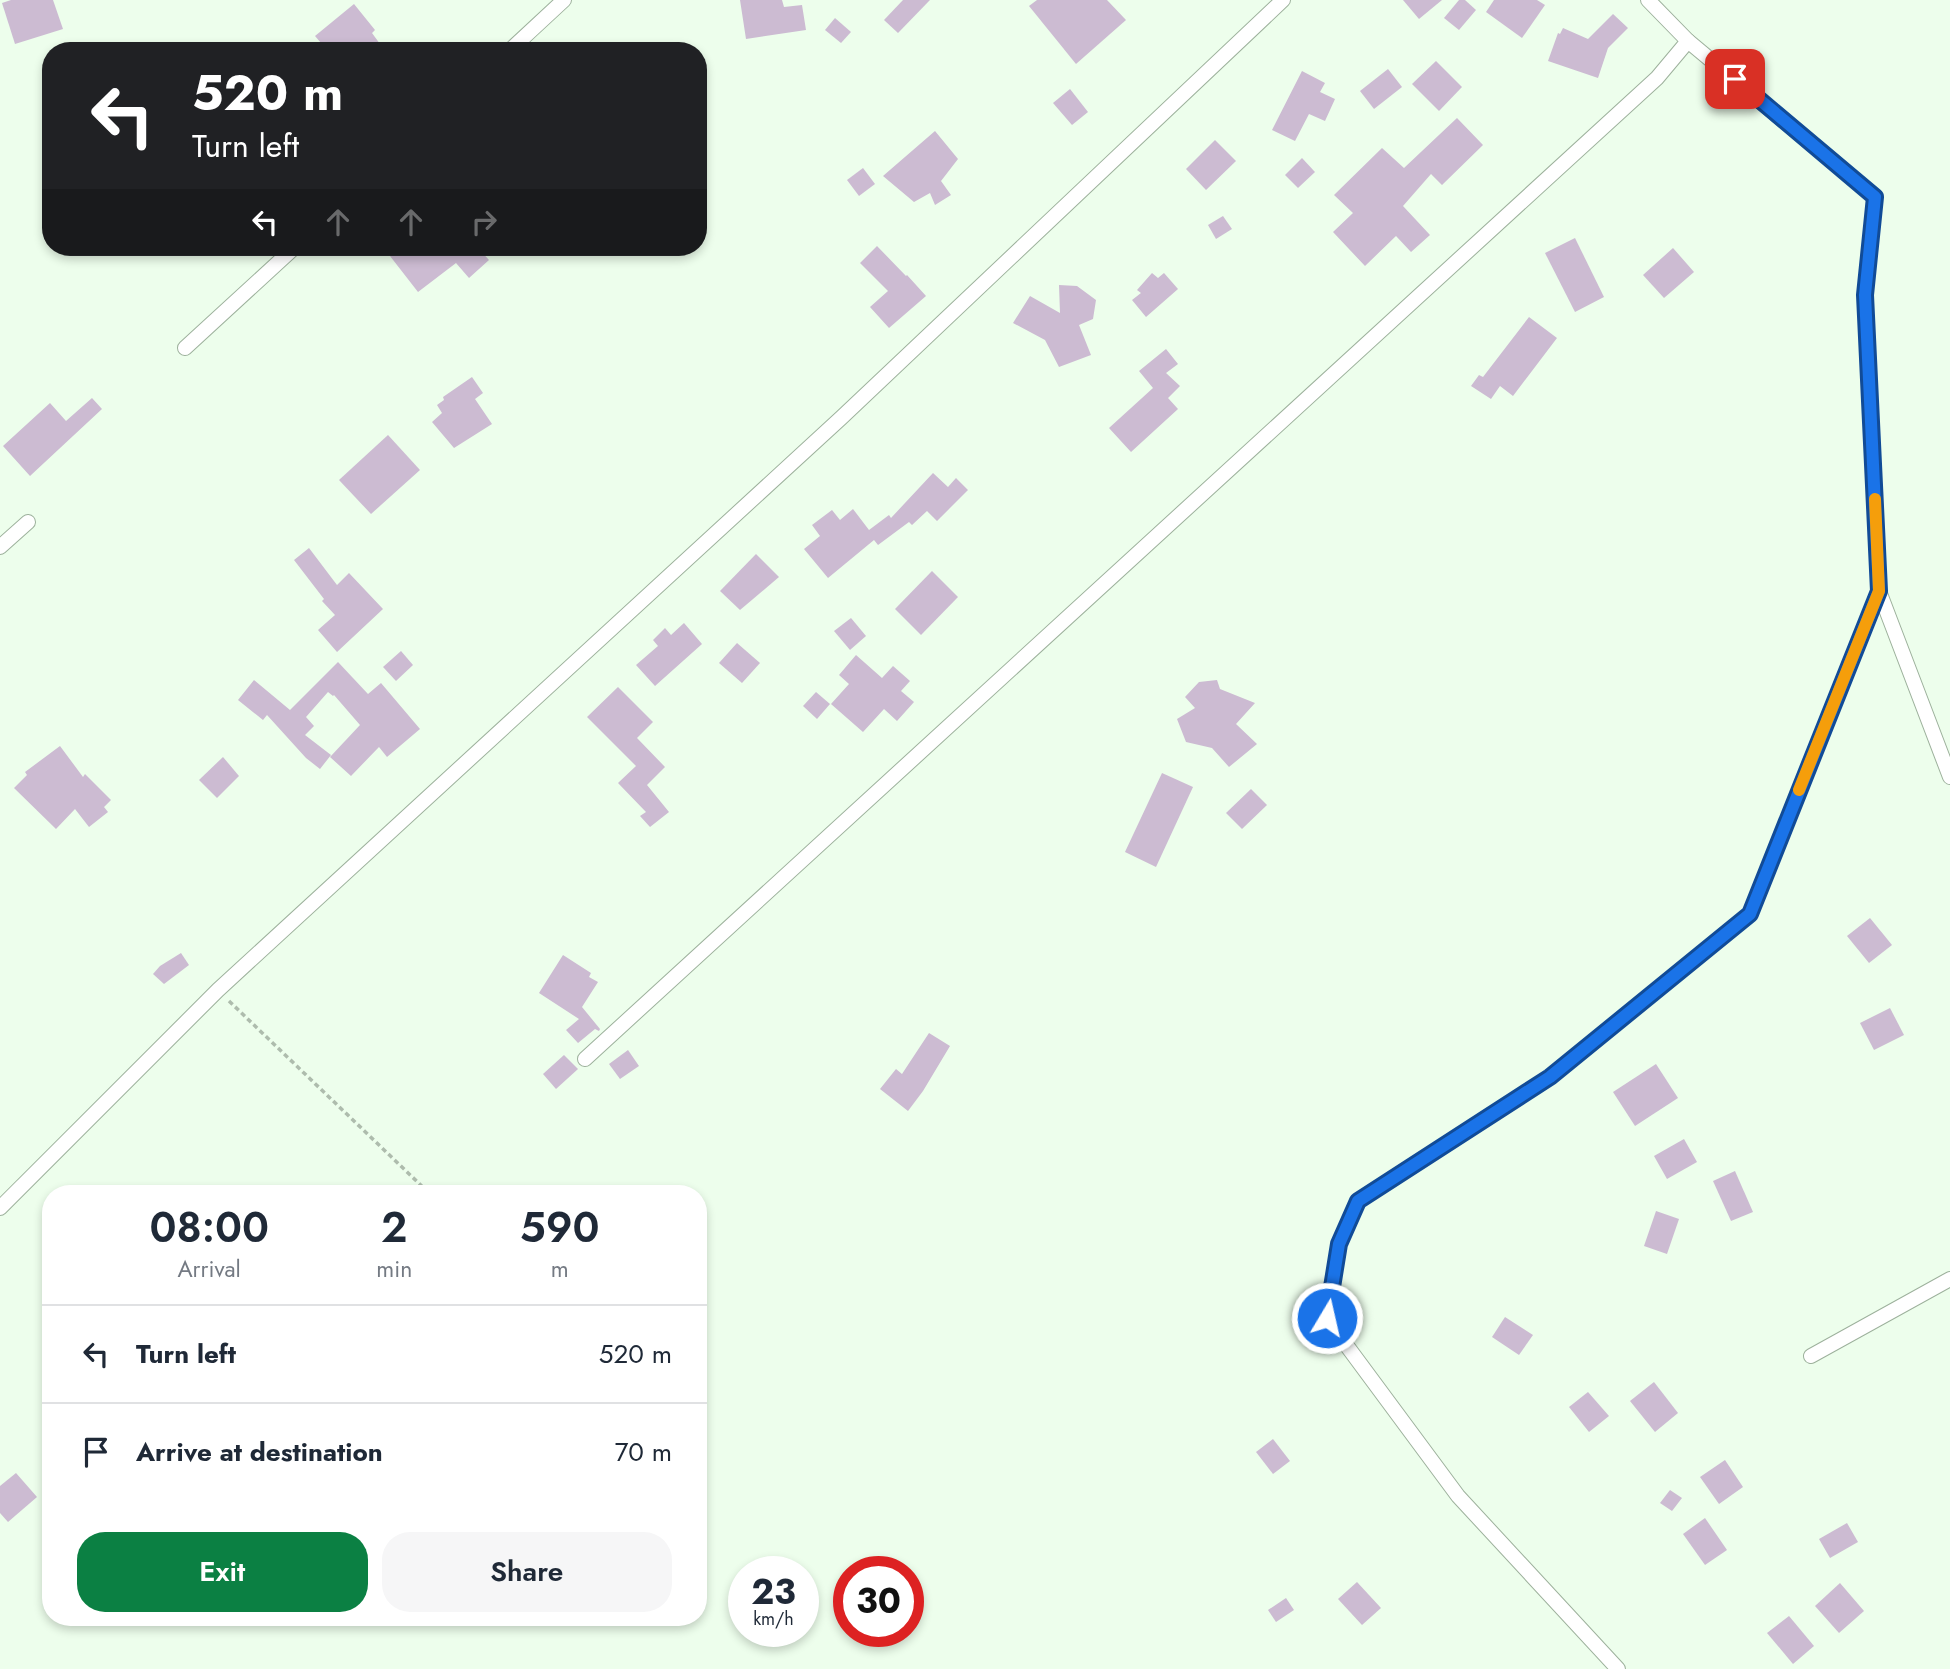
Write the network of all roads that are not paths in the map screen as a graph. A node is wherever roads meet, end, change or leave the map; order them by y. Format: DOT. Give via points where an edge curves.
graph roads {
  1 [pos="564,0"];
  2 [pos="1283,0"];
  3 [pos="1648,0"];
  4 [pos="1688,41"];
  5 [pos="519,42"];
  6 [pos="285,256"];
  7 [pos="185,348"];
  8 [pos="28,522"];
  9 [pos="0,547"];
  10 [pos="1879,591"];
  11 [pos="1950,777"];
  12 [pos="585,1059"];
  13 [pos="0,1208"];
  14 [pos="1950,1279"];
  15 [pos="1811,1356"];
  16 [pos="1618,1669"];
  1 -- 5 [label="street"];
  2 -- 13 [label="street" via="831,428 218,990"];
  3 -- 4 [label="street"];
  4 -- 10 [label="street" via="1875,197 1865,295"];
  4 -- 12 [label="street" via="1657,78"];
  6 -- 7 [label="street"];
  8 -- 9 [label="street"];
  10 -- 11 [label="street"];
  10 -- 16 [label="street" via="1750,914 1550,1077 1358,1201 1339,1244 1327,1318 1458,1496"];
  14 -- 15 [label="street"];
}
